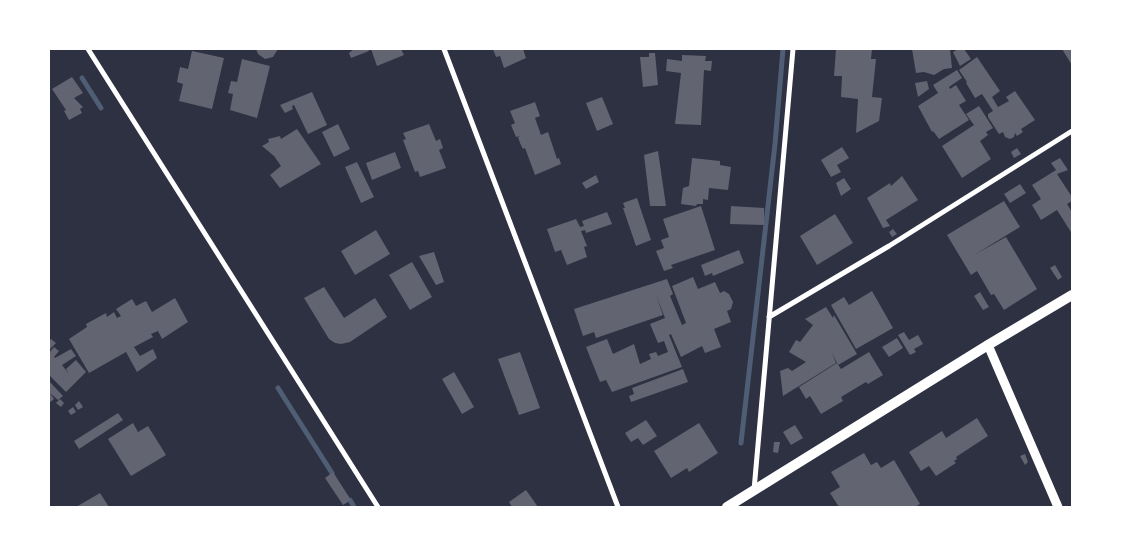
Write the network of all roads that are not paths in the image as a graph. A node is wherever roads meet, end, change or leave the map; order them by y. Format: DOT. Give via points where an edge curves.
graph roads {
  1 [pos="88,49"];
  2 [pos="444,49"];
  3 [pos="793,49"];
  4 [pos="1072,131"];
  5 [pos="1072,295"];
  6 [pos="769,317"];
  7 [pos="988,345"];
  8 [pos="754,491"];
  9 [pos="378,507"];
  10 [pos="618,507"];
  11 [pos="727,507"];
  12 [pos="1058,507"];
  1 -- 9 [label="street"];
  2 -- 10 [label="street"];
  3 -- 6 [label="street"];
  4 -- 6 [label="street"];
  5 -- 7 [label="main road"];
  6 -- 8 [label="street"];
  7 -- 8 [label="main road"];
  7 -- 12 [label="street"];
  8 -- 11 [label="main road"];
}
